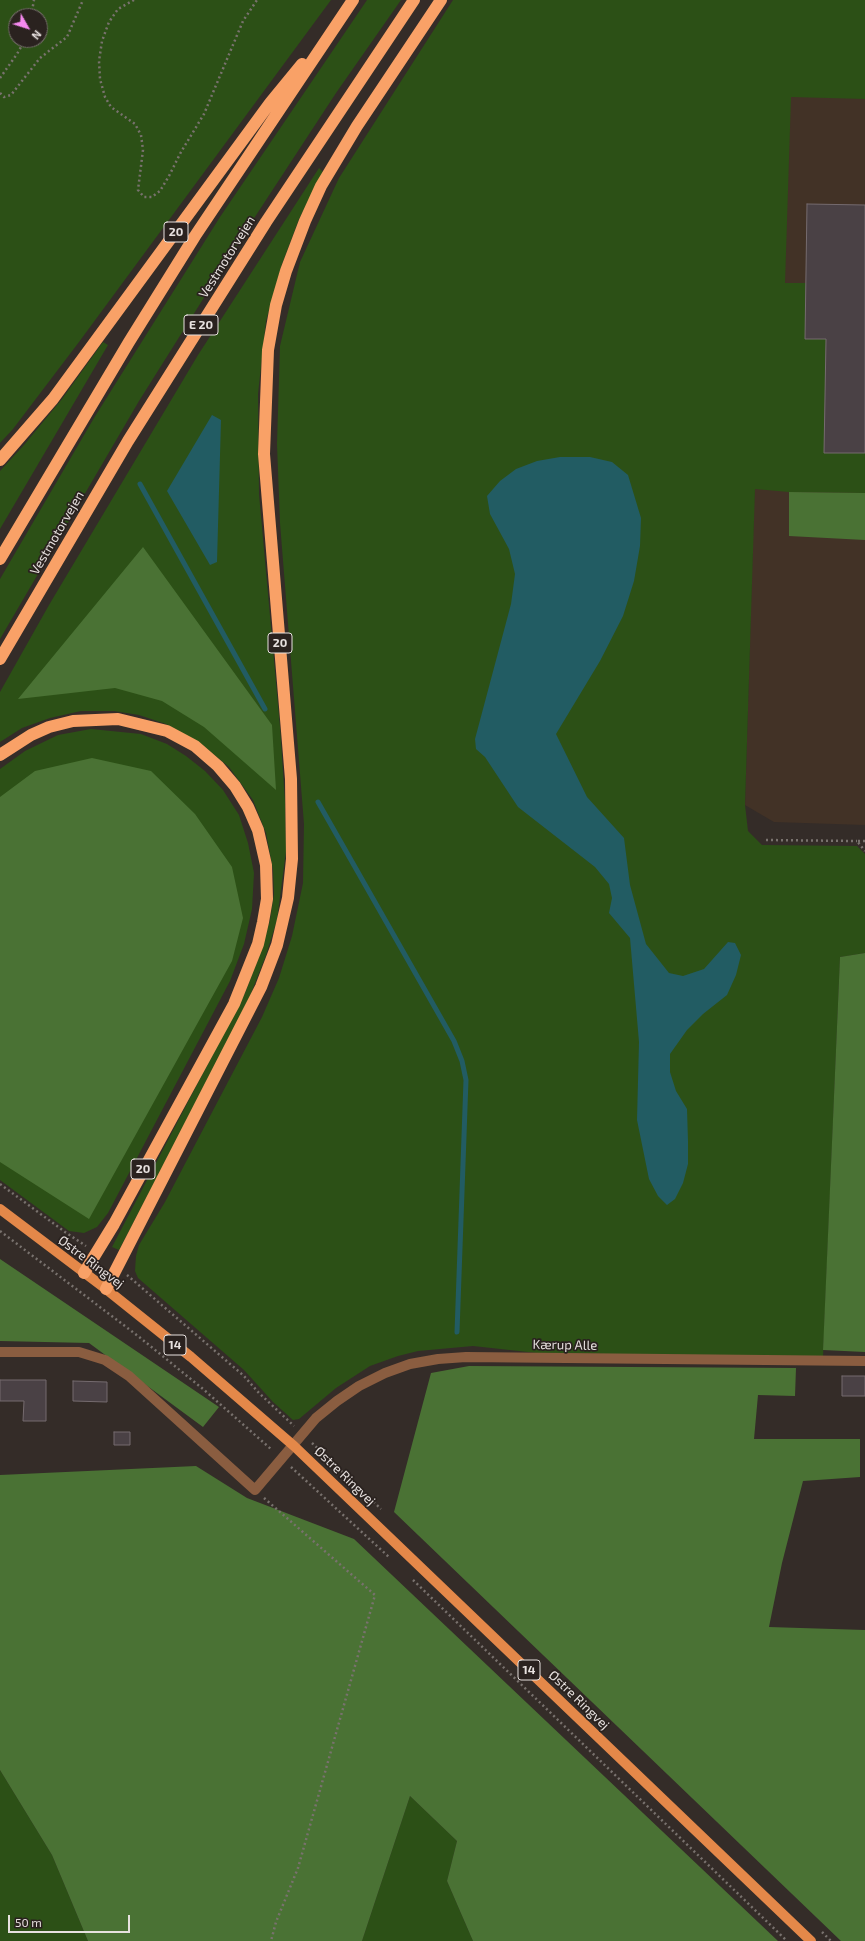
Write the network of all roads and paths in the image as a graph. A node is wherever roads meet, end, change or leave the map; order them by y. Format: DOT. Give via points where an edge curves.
graph roads {
  1 [pos="83,0"];
  2 [pos="134,0"];
  3 [pos="257,0"];
  4 [pos="414,0"];
  5 [pos="441,0"];
  6 [pos="353,1"];
  7 [pos="20,48"];
  8 [pos="0,78"];
  9 [pos="0,93"];
  10 [pos="0,460"];
  11 [pos="0,560"];
  12 [pos="0,659"];
  13 [pos="0,755"];
  14 [pos="766,840"];
  15 [pos="856,841"];
  16 [pos="865,841"];
  17 [pos="865,850"];
  18 [pos="0,1209"];
  19 [pos="0,1231"];
  20 [pos="84,1273"];
  21 [pos="106,1289"];
  22 [pos="0,1352"];
  23 [pos="865,1361"];
  24 [pos="294,1446"];
  25 [pos="282,1459"];
  26 [pos="255,1490"];
  27 [pos="393,1561"];
  28 [pos="410,1578"];
  29 [pos="270,1941"];
  30 [pos="787,1941"];
  31 [pos="811,1941"];
  1 -- 9 [label="path" via="67,36 40,58 11,95 4,97"];
  2 -- 3 [label="path" via="118,9 109,22 102,41 100,79 111,107 135,124 141,135 142,164 138,190 144,197 152,197 169,176 204,114 242,21"];
  4 -- 12 [label="highway, Vestmotorvejen / E 20" via="266,222 149,408"];
  5 -- 21 [label="highway, 20" via="357,126 321,186 305,220 276,306 268,350 264,454 291,779 292,859 288,898 277,945 261,987"];
  6 -- 10 [label="highway, 20" via="270,103 53,399"];
  6 -- 11 [label="highway" via="191,242"];
  7 -- 8 [label="path"];
  13 -- 20 [label="highway, 20" via="31,735 73,721 118,718 167,731 195,746 218,766 235,786 258,830 266,865 267,899 258,944 234,1004 114,1224"];
  14 -- 15 [label="path"];
  15 -- 16 [label="path"];
  15 -- 17 [label="path"];
  18 -- 20 [label="main road, Østre Ringvej / 14"];
  19 -- 25 [label="path" via="150,1346"];
  20 -- 21 [label="main road, Østre Ringvej / 14"];
  21 -- 24 [label="main road, Østre Ringvej / 14" via="191,1357"];
  22 -- 26 [label="street" via="79,1352 105,1360 129,1376"];
  23 -- 24 [label="street, Kærup Alle" via="466,1357 438,1359 410,1364 359,1386 316,1418"];
  24 -- 25 [label="street"];
  24 -- 31 [label="main road, Østre Ringvej / 14"];
  25 -- 26 [label="street"];
  25 -- 27 [label="path"];
  26 -- 29 [label="path" via="375,1595 298,1868"];
  28 -- 30 [label="path"];
}
